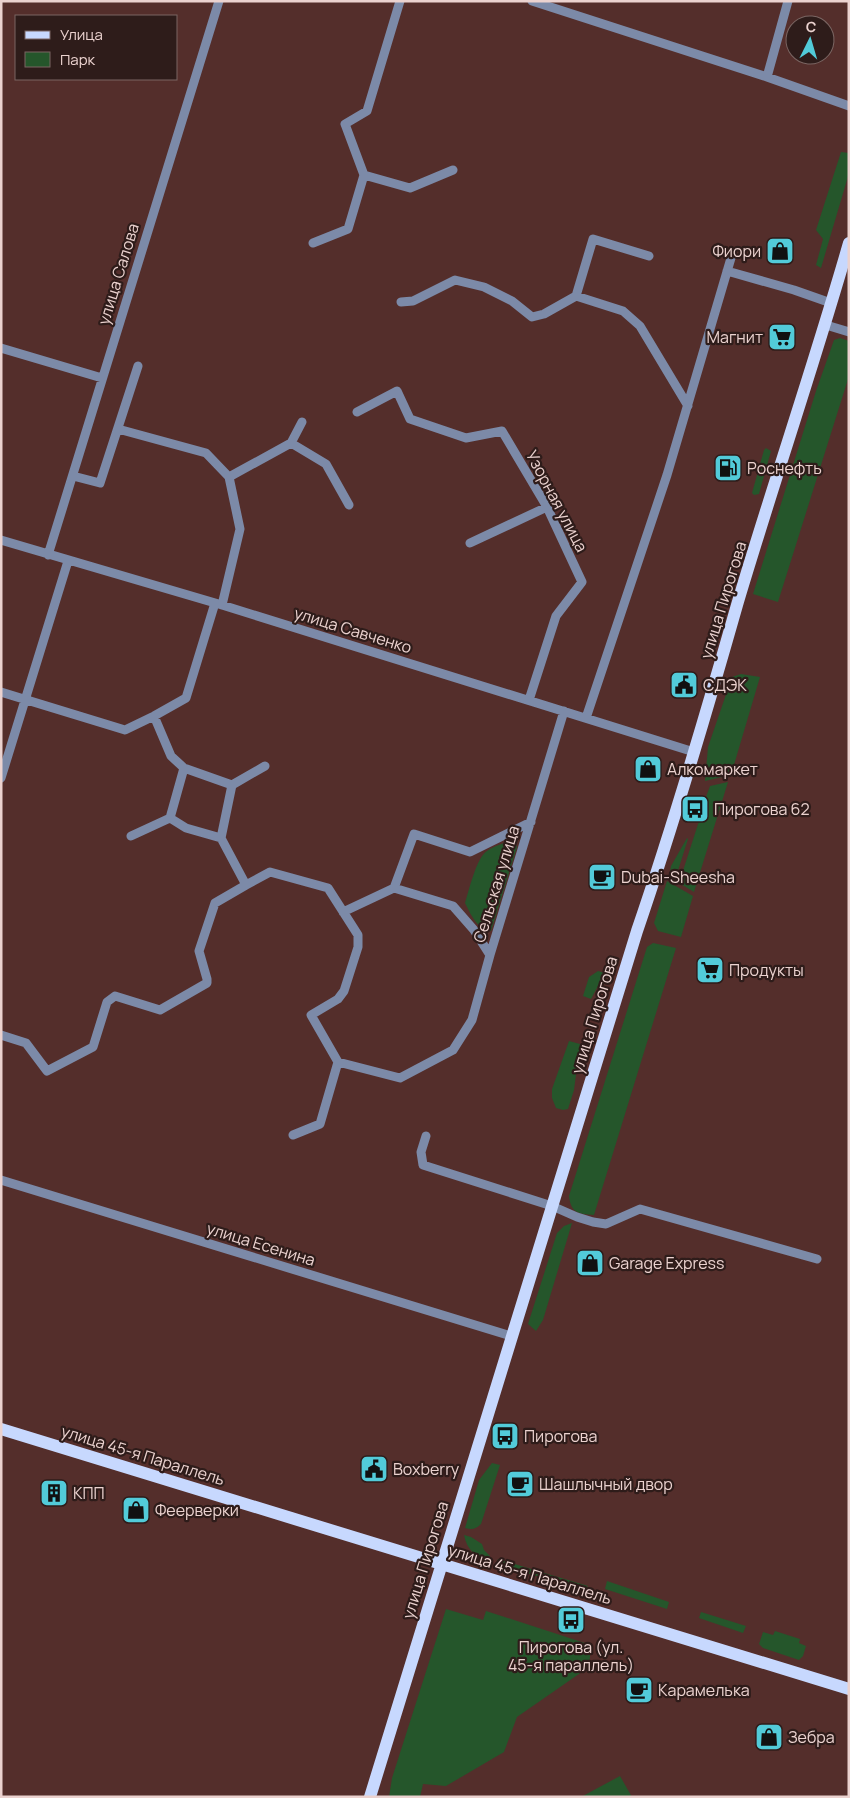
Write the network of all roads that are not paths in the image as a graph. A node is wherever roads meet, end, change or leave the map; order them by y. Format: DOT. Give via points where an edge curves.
graph roads {
  1 [pos="219,1"];
  2 [pos="400,1"];
  3 [pos="532,1"];
  4 [pos="788,1"];
  5 [pos="767,77"];
  6 [pos="849,106"];
  7 [pos="454,170"];
  8 [pos="364,175"];
  9 [pos="313,242"];
  10 [pos="849,243"];
  11 [pos="649,256"];
  12 [pos="731,258"];
  13 [pos="727,271"];
  14 [pos="576,296"];
  15 [pos="401,302"];
  16 [pos="832,303"];
  17 [pos="826,325"];
  18 [pos="849,332"];
  19 [pos="1,348"];
  20 [pos="138,366"];
  21 [pos="102,378"];
  22 [pos="688,406"];
  23 [pos="357,412"];
  24 [pos="302,422"];
  25 [pos="118,429"];
  26 [pos="291,443"];
  27 [pos="73,476"];
  28 [pos="229,477"];
  29 [pos="349,505"];
  30 [pos="547,506"];
  31 [pos="1,540"];
  32 [pos="470,543"];
  33 [pos="48,555"];
  34 [pos="68,561"];
  35 [pos="218,604"];
  36 [pos="1,692"];
  37 [pos="25,699"];
  38 [pos="529,700"];
  39 [pos="564,711"];
  40 [pos="154,716"];
  41 [pos="586,718"];
  42 [pos="694,752"];
  43 [pos="265,766"];
  44 [pos="184,768"];
  45 [pos="1,778"];
  46 [pos="232,785"];
  47 [pos="170,818"];
  48 [pos="531,822"];
  49 [pos="131,836"];
  50 [pos="221,838"];
  51 [pos="246,885"];
  52 [pos="394,888"];
  53 [pos="343,912"];
  54 [pos="490,955"];
  55 [pos="1,1035"];
  56 [pos="338,1062"];
  57 [pos="293,1135"];
  58 [pos="426,1136"];
  59 [pos="1,1180"];
  60 [pos="552,1206"];
  61 [pos="817,1259"];
  62 [pos="511,1336"];
  63 [pos="1,1429"];
  64 [pos="442,1563"];
  65 [pos="849,1689"];
  66 [pos="370,1797"];
  1 -- 21 [label="street, улица Салова"];
  2 -- 8 [label="street" via="367,111 345,124"];
  3 -- 5 [label="street"];
  4 -- 5 [label="street"];
  5 -- 6 [label="street"];
  7 -- 8 [label="street" via="410,188"];
  8 -- 9 [label="street" via="348,229"];
  10 -- 16 [label="main road, улица Пирогова"];
  11 -- 14 [label="street" via="593,239"];
  12 -- 13 [label="street"];
  13 -- 16 [label="street"];
  13 -- 22 [label="street"];
  14 -- 15 [label="street" via="532,317 512,301 484,287 455,280 414,301"];
  14 -- 22 [label="street" via="623,312 640,326"];
  16 -- 17 [label="main road, улица Пирогова"];
  17 -- 18 [label="street"];
  17 -- 42 [label="main road, улица Пирогова"];
  19 -- 21 [label="street"];
  20 -- 25 [label="street"];
  21 -- 27 [label="street, улица Салова"];
  22 -- 41 [label="street"];
  23 -- 30 [label="street, Узорная улица" via="397,391 410,419 466,438 502,431"];
  24 -- 26 [label="street"];
  25 -- 27 [label="street" via="100,483"];
  25 -- 28 [label="street" via="206,453"];
  26 -- 28 [label="street"];
  26 -- 29 [label="street" via="326,464"];
  27 -- 33 [label="street, улица Салова"];
  28 -- 35 [label="street" via="240,528"];
  30 -- 32 [label="street"];
  30 -- 38 [label="street, Узорная улица" via="582,582 556,616"];
  31 -- 33 [label="street, улица Савченко"];
  33 -- 34 [label="street, улица Савченко"];
  34 -- 35 [label="street, улица Савченко"];
  34 -- 37 [label="street"];
  35 -- 38 [label="street, улица Савченко"];
  35 -- 40 [label="street" via="186,698"];
  36 -- 37 [label="street"];
  37 -- 40 [label="street" via="126,730"];
  37 -- 45 [label="street"];
  38 -- 39 [label="street, улица Савченко"];
  39 -- 41 [label="street, улица Савченко"];
  39 -- 48 [label="street, Сельская улица"];
  40 -- 44 [label="street" via="171,756"];
  41 -- 42 [label="street, улица Савченко"];
  42 -- 60 [label="main road, улица Пирогова"];
  43 -- 46 [label="street"];
  44 -- 46 [label="street"];
  44 -- 47 [label="street"];
  46 -- 50 [label="street"];
  47 -- 49 [label="street"];
  47 -- 50 [label="street" via="186,828"];
  48 -- 52 [label="street, Сельская улица" via="470,852 414,834"];
  48 -- 54 [label="street, Сельская улица"];
  50 -- 51 [label="street"];
  51 -- 53 [label="street" via="270,872 328,888"];
  51 -- 55 [label="street" via="215,903 199,950 207,983 160,1010 115,996 110,998 93,1047 47,1070 26,1043"];
  52 -- 53 [label="street"];
  52 -- 54 [label="street, Сельская улица" via="453,906"];
  53 -- 56 [label="street" via="358,936 350,973 338,999 311,1015"];
  54 -- 56 [label="street, Сельская улица" via="472,1020 453,1050 400,1078"];
  56 -- 57 [label="street" via="320,1124"];
  58 -- 60 [label="street" via="421,1152 423,1164"];
  59 -- 62 [label="street, улица Есенина"];
  60 -- 61 [label="street" via="577,1218 606,1224 640,1209"];
  60 -- 62 [label="main road, улица Пирогова"];
  62 -- 64 [label="main road, улица Пирогова"];
  63 -- 64 [label="main road, улица 45-я Параллель"];
  64 -- 65 [label="main road, улица 45-я Параллель"];
  64 -- 66 [label="main road, улица Пирогова"];
}
